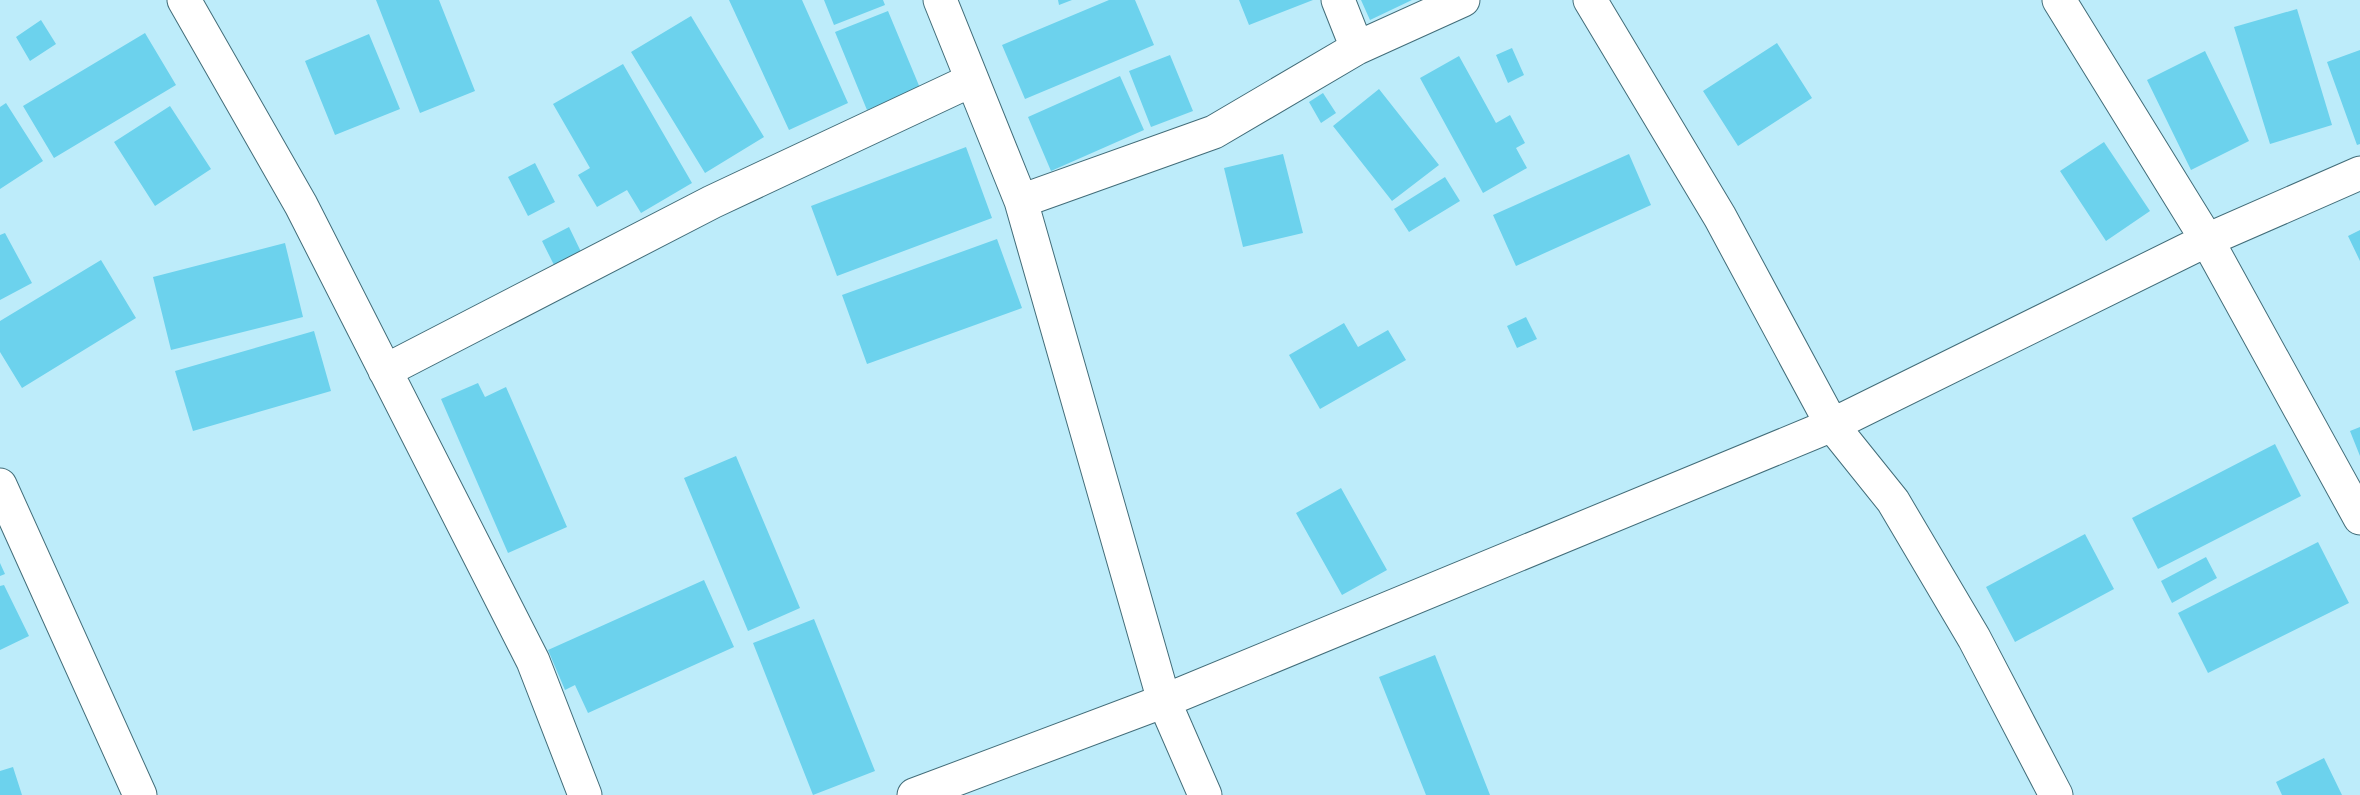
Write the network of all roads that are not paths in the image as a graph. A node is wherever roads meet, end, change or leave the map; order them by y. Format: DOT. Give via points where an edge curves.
graph roads {
  1 [pos="184,0"];
  2 [pos="940,0"];
  3 [pos="1338,0"];
  4 [pos="1463,0"];
  5 [pos="1590,0"];
  6 [pos="2059,0"];
  7 [pos="1357,48"];
  8 [pos="972,80"];
  9 [pos="2360,173"];
  10 [pos="1021,201"];
  11 [pos="2207,240"];
  12 [pos="385,371"];
  13 [pos="1832,425"];
  14 [pos="0,485"];
  15 [pos="2360,518"];
  16 [pos="1164,701"];
  17 [pos="140,795"];
  18 [pos="585,795"];
  19 [pos="914,795"];
  20 [pos="1205,795"];
  21 [pos="2056,795"];
  1 -- 12 [label="street" via="301,205"];
  2 -- 8 [label="street"];
  3 -- 7 [label="street"];
  4 -- 7 [label="street"];
  5 -- 13 [label="street" via="1720,217"];
  6 -- 11 [label="street"];
  7 -- 10 [label="street" via="1214,132"];
  8 -- 10 [label="street"];
  8 -- 12 [label="street" via="712,202"];
  9 -- 11 [label="street"];
  10 -- 16 [label="street"];
  11 -- 13 [label="street"];
  11 -- 15 [label="street"];
  12 -- 18 [label="street" via="534,661"];
  13 -- 16 [label="street"];
  13 -- 21 [label="street" via="1893,501 1974,638"];
  14 -- 17 [label="street"];
  16 -- 19 [label="street"];
  16 -- 20 [label="street"];
}
